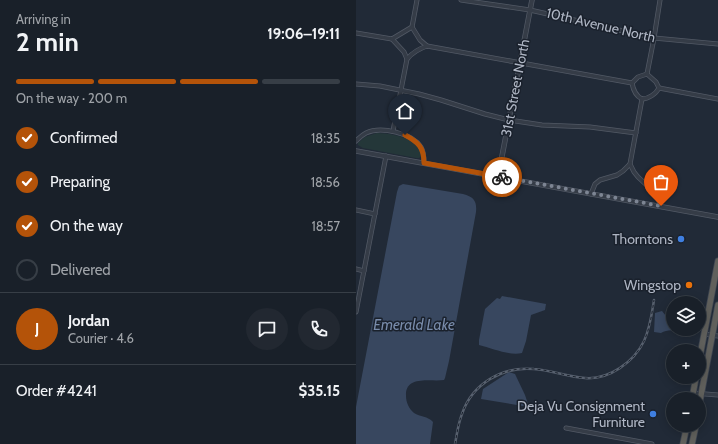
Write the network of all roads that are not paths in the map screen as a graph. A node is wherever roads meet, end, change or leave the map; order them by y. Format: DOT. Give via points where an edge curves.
graph roads {
  1 [pos="417,0"];
  2 [pos="461,0"];
  3 [pos="532,0"];
  4 [pos="660,0"];
  5 [pos="530,10"];
  6 [pos="412,27"];
  7 [pos="356,33"];
  8 [pos="654,38"];
  9 [pos="392,39"];
  10 [pos="718,44"];
  11 [pos="426,46"];
  12 [pos="407,59"];
  13 [pos="520,62"];
  14 [pos="647,74"];
  15 [pos="632,83"];
  16 [pos="356,84"];
  17 [pos="659,88"];
  18 [pos="400,90"];
  19 [pos="642,99"];
  20 [pos="718,99"];
  21 [pos="509,120"];
  22 [pos="392,131"];
  23 [pos="636,133"];
  24 [pos="356,141"];
  25 [pos="356,150"];
  26 [pos="386,156"];
  27 [pos="424,163"];
  28 [pos="630,164"];
  29 [pos="498,177"];
  30 [pos="591,194"];
  31 [pos="661,206"];
  32 [pos="356,210"];
  33 [pos="375,214"];
  34 [pos="718,217"];
  35 [pos="718,261"];
  36 [pos="356,269"];
  37 [pos="364,270"];
  38 [pos="717,273"];
  39 [pos="718,305"];
  40 [pos="356,312"];
  41 [pos="706,325"];
  42 [pos="715,336"];
  43 [pos="701,392"];
  44 [pos="706,394"];
  45 [pos="718,395"];
  46 [pos="566,428"];
  47 [pos="686,432"];
  48 [pos="695,432"];
  49 [pos="652,444"];
  50 [pos="683,444"];
  51 [pos="692,444"];
  1 -- 6 [label="street"];
  2 -- 5 [label="street, 10th Avenue North"];
  3 -- 5 [label="street, 31st Street North"];
  4 -- 8 [label="street"];
  5 -- 8 [label="street, 10th Avenue North"];
  5 -- 13 [label="street, 31st Street North"];
  6 -- 9 [label="street"];
  6 -- 11 [label="street"];
  7 -- 9 [label="street"];
  8 -- 10 [label="street, 10th Avenue North"];
  8 -- 14 [label="street"];
  9 -- 12 [label="street"];
  11 -- 12 [label="street" via="419,48"];
  11 -- 13 [label="street"];
  12 -- 18 [label="street"];
  13 -- 15 [label="street"];
  13 -- 21 [label="street, 31st Street North"];
  14 -- 15 [label="street" via="638,77"];
  14 -- 17 [label="street"];
  15 -- 19 [label="street"];
  16 -- 18 [label="street"];
  17 -- 19 [label="street" via="656,93"];
  17 -- 20 [label="street"];
  18 -- 21 [label="street"];
  18 -- 22 [label="street"];
  19 -- 23 [label="street"];
  21 -- 23 [label="street"];
  21 -- 29 [label="street, 31st Street North"];
  22 -- 24 [label="street" via="375,130"];
  22 -- 27 [label="street" via="405,135 418,144 422,148"];
  23 -- 28 [label="street"];
  25 -- 26 [label="street"];
  26 -- 27 [label="street"];
  26 -- 33 [label="street"];
  27 -- 29 [label="street"];
  28 -- 30 [label="street" via="617,175 600,180 594,185"];
  28 -- 31 [label="street" via="638,177 654,192"];
  29 -- 30 [label="street"];
  30 -- 31 [label="street"];
  31 -- 34 [label="street"];
  32 -- 33 [label="street"];
  33 -- 37 [label="street"];
  35 -- 38 [label="highway"];
  36 -- 37 [label="street"];
  37 -- 40 [label="street"];
  38 -- 41 [label="highway"];
  39 -- 42 [label="highway"];
  42 -- 43 [label="highway"];
  44 -- 45 [label="street"];
  46 -- 49 [label="street"];
  47 -- 50 [label="highway"];
  48 -- 51 [label="highway"];
}
